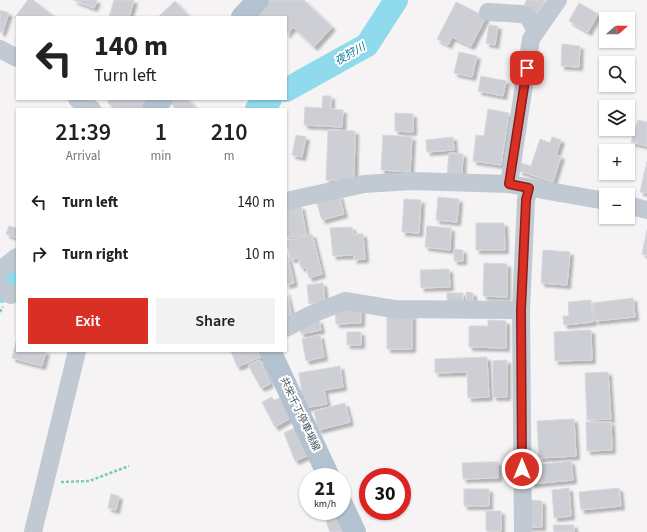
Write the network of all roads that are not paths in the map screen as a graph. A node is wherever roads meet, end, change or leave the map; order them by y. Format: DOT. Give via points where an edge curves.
graph roads {
  1 [pos="258,0"];
  2 [pos="558,0"];
  3 [pos="488,12"];
  4 [pos="243,16"];
  5 [pos="536,30"];
  6 [pos="0,49"];
  7 [pos="16,57"];
  8 [pos="79,100"];
  9 [pos="161,100"];
  10 [pos="91,108"];
  11 [pos="154,108"];
  12 [pos="509,184"];
  13 [pos="529,188"];
  14 [pos="599,200"];
  15 [pos="287,201"];
  16 [pos="635,207"];
  17 [pos="647,210"];
  18 [pos="16,258"];
  19 [pos="0,270"];
  20 [pos="521,310"];
  21 [pos="287,327"];
  22 [pos="77,352"];
  23 [pos="270,352"];
  24 [pos="325,468"];
  25 [pos="349,520"];
  26 [pos="33,532"];
  27 [pos="355,532"];
  28 [pos="523,532"];
  1 -- 4 [label="main road"];
  2 -- 5 [label="street"];
  3 -- 5 [label="street" via="522,14 528,17"];
  5 -- 12 [label="street" via="531,39"];
  6 -- 7 [label="street"];
  8 -- 10 [label="street"];
  9 -- 11 [label="main road"];
  12 -- 13 [label="street"];
  12 -- 15 [label="street" via="413,181 364,184"];
  13 -- 14 [label="street"];
  13 -- 20 [label="street" via="526,200"];
  16 -- 17 [label="street"];
  18 -- 19 [label="street"];
  20 -- 21 [label="street" via="394,309 345,302 310,315"];
  20 -- 28 [label="street"];
  22 -- 26 [label="street"];
  23 -- 24 [label="main road, 共栄千丁停車場線"];
  25 -- 27 [label="main road"];
}
